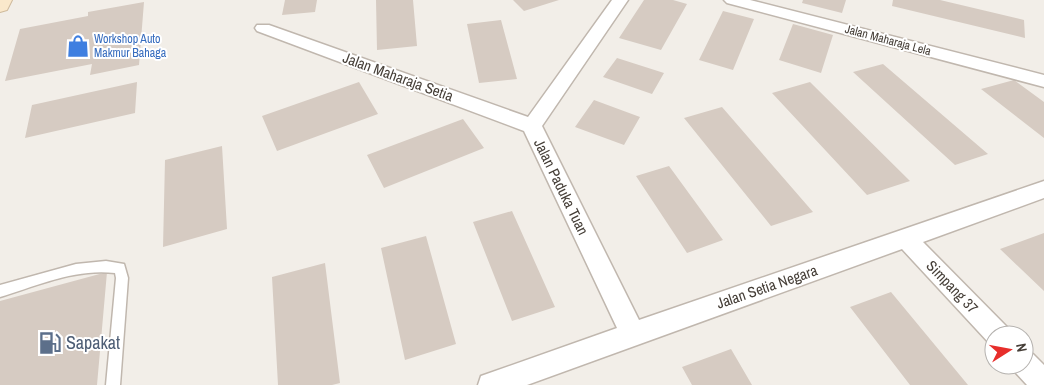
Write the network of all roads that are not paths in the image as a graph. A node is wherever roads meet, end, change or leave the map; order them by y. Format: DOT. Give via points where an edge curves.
graph roads {
  1 [pos="2,0"];
  2 [pos="620,0"];
  3 [pos="732,0"];
  4 [pos="0,6"];
  5 [pos="263,28"];
  6 [pos="1044,81"];
  7 [pos="532,126"];
  8 [pos="1044,188"];
  9 [pos="906,239"];
  10 [pos="0,291"];
  11 [pos="988,325"];
  12 [pos="632,333"];
  13 [pos="1034,374"];
  14 [pos="1044,384"];
  15 [pos="113,385"];
  16 [pos="490,385"];
  1 -- 4 [label="main road"];
  2 -- 7 [label="street, Jalan Paduka Tuan"];
  3 -- 6 [label="street, Jalan Maharaja Lela"];
  5 -- 7 [label="street, Jalan Maharaja Setia"];
  7 -- 12 [label="street, Jalan Paduka Tuan"];
  8 -- 9 [label="street, Jalan Setia Negara"];
  9 -- 11 [label="street, Simpang 37"];
  9 -- 12 [label="street, Jalan Setia Negara"];
  10 -- 15 [label="lane" via="87,267 106,265 120,268 122,278"];
  12 -- 16 [label="street, Jalan Setia Negara"];
  13 -- 14 [label="street"];
}
